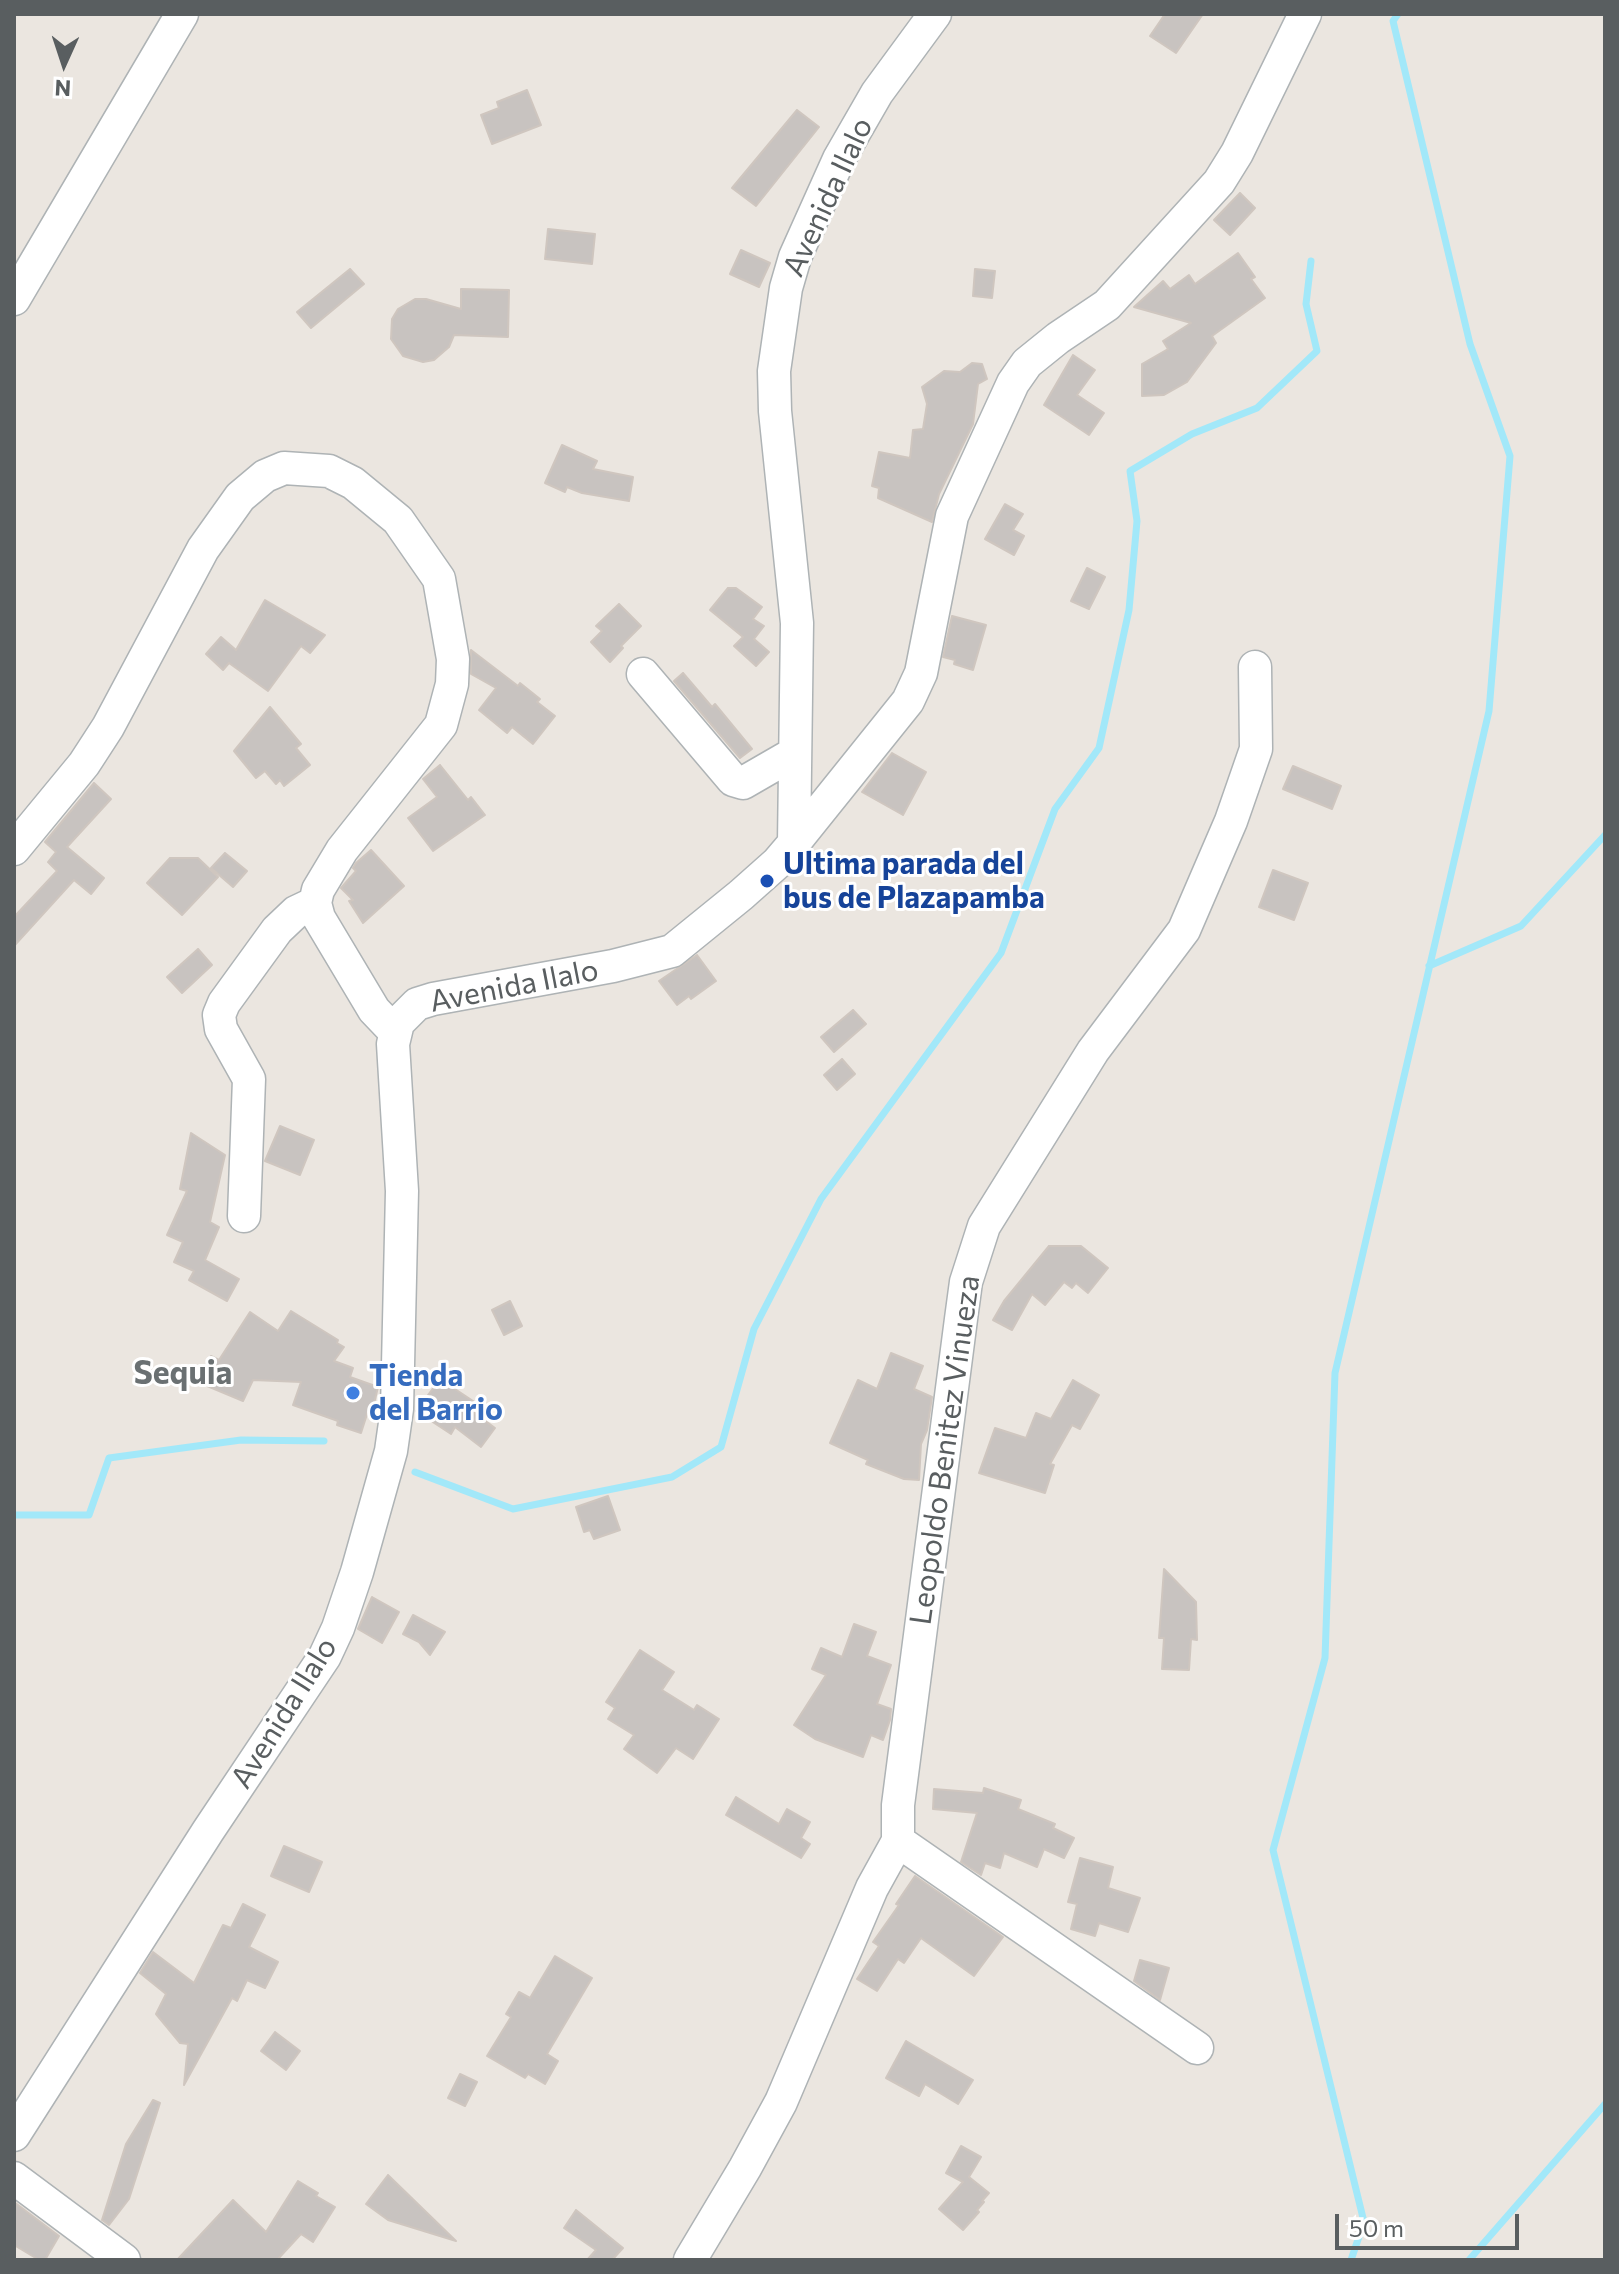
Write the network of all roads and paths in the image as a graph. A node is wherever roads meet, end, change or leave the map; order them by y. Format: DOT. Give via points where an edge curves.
graph roads {
  1 [pos="182,14"];
  2 [pos="935,14"];
  3 [pos="1305,14"];
  4 [pos="14,299"];
  5 [pos="1255,667"];
  6 [pos="643,674"];
  7 [pos="795,753"];
  8 [pos="794,843"];
  9 [pos="14,849"];
  10 [pos="315,903"];
  11 [pos="395,1032"];
  12 [pos="244,1216"];
  13 [pos="898,1841"];
  14 [pos="1197,2048"];
  15 [pos="14,2135"];
  16 [pos="14,2178"];
  17 [pos="124,2260"];
  18 [pos="690,2260"];
  1 -- 4 [label="street"];
  2 -- 7 [label="street, Avenida Ilalo" via="877,93 839,159 786,288 774,371 797,623"];
  3 -- 8 [label="street" via="1219,182 1107,305 1027,363 1013,383 952,516 921,673 908,701"];
  5 -- 13 [label="street, Leopoldo Benitez Vinueza" via="1256,749 1184,930 1093,1051 1003,1192 975,1251 966,1282 925,1581"];
  6 -- 7 [label="street" via="733,780 743,783"];
  7 -- 8 [label="street, Avenida Ilalo"];
  8 -- 11 [label="street, Avenida Ilalo" via="672,951 433,999 417,1004"];
  9 -- 10 [label="street" via="108,727 203,549 240,497 284,468 329,471 353,483 398,520 431,566 439,579 453,659 441,725 342,850"];
  10 -- 11 [label="street" via="374,1010"];
  10 -- 12 [label="street" via="277,930 219,1015 221,1029 249,1079"];
  11 -- 15 [label="street, Avenida Ilalo" via="402,1191 397,1409 391,1451 338,1628"];
  13 -- 14 [label="street"];
  13 -- 18 [label="street, Leopoldo Benitez Vinueza" via="872,1888 781,2102"];
  16 -- 17 [label="street"];
}
